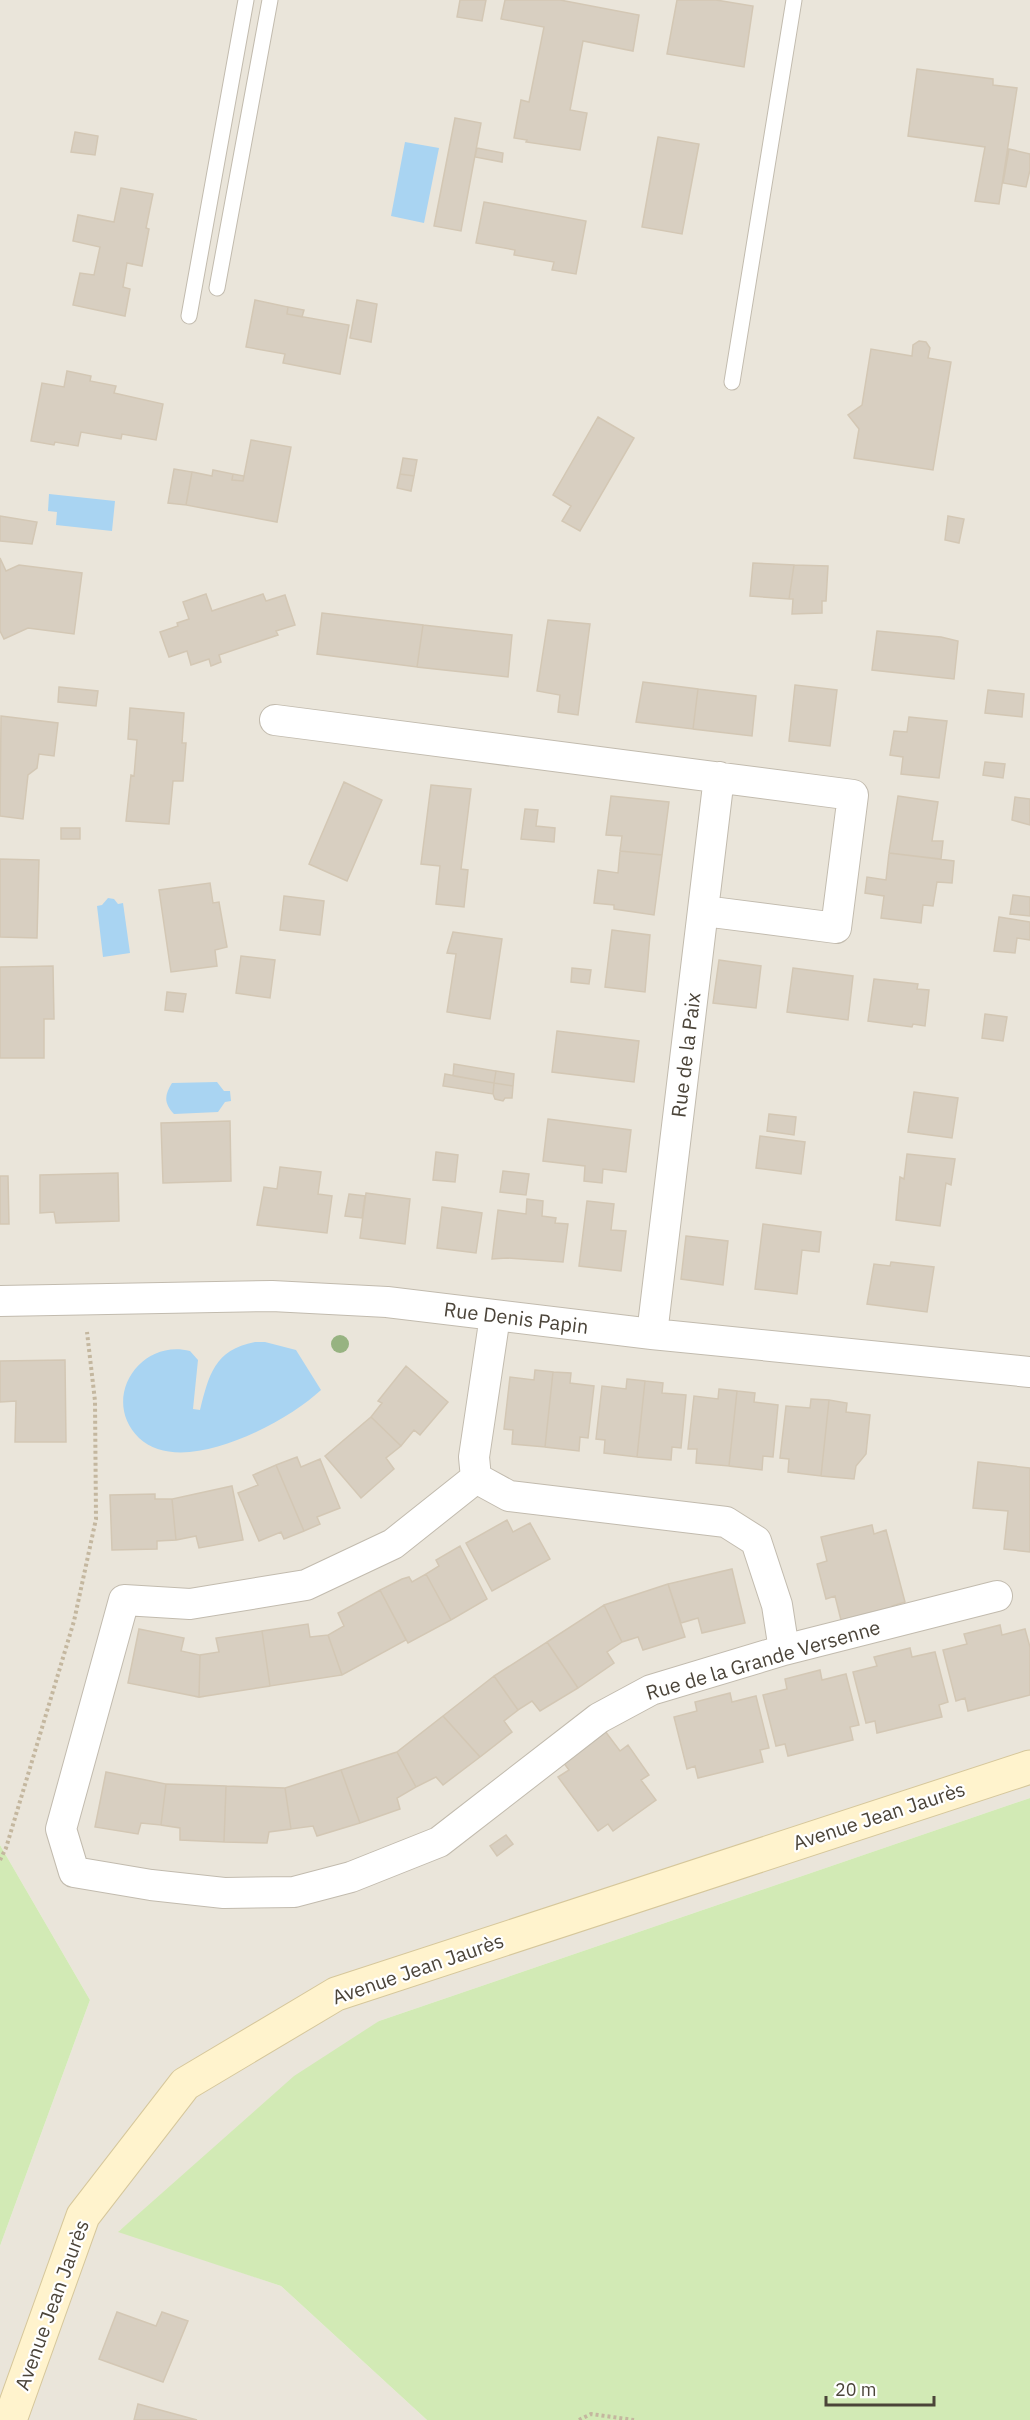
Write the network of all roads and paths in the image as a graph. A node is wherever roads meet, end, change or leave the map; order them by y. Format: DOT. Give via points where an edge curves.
graph roads {
  1 [pos="246,0"];
  2 [pos="270,0"];
  3 [pos="794,0"];
  4 [pos="217,288"];
  5 [pos="189,316"];
  6 [pos="732,382"];
  7 [pos="275,720"];
  8 [pos="718,777"];
  9 [pos="704,911"];
  10 [pos="83,1299"];
  11 [pos="0,1301"];
  12 [pos="495,1316"];
  13 [pos="652,1334"];
  14 [pos="1030,1372"];
  15 [pos="476,1478"];
  16 [pos="997,1596"];
  17 [pos="784,1650"];
  18 [pos="1030,1767"];
  19 [pos="0,1860"];
  20 [pos="10,2420"];
  21 [pos="579,2420"];
  22 [pos="634,2420"];
  1 -- 5 [label="lane"];
  2 -- 4 [label="lane"];
  3 -- 6 [label="lane"];
  7 -- 8 [label="street"];
  8 -- 9 [label="street, Rue de la Paix"];
  8 -- 9 [label="street" via="853,795 836,928"];
  9 -- 13 [label="street, Rue de la Paix"];
  10 -- 11 [label="street, Rue Denis Papin"];
  10 -- 12 [label="street, Rue Denis Papin" via="272,1296 387,1302"];
  10 -- 19 [label="path" via="95,1401 96,1519 74,1621"];
  12 -- 13 [label="street, Rue Denis Papin"];
  12 -- 15 [label="street" via="474,1457"];
  13 -- 14 [label="street, Rue Denis Papin"];
  15 -- 17 [label="street" via="509,1496 726,1522 756,1541 777,1605"];
  15 -- 17 [label="street, Rue de la Grande Versenne" via="393,1544 306,1585 190,1604 124,1600 61,1828 74,1872 224,1893 294,1892 351,1877 440,1842 599,1718 651,1690"];
  16 -- 17 [label="street, Rue de la Grande Versenne"];
  18 -- 20 [label="main road, Avenue Jean Jaurès" via="336,1994 186,2084 83,2216"];
  21 -- 22 [label="path" via="591,2414"];
}
